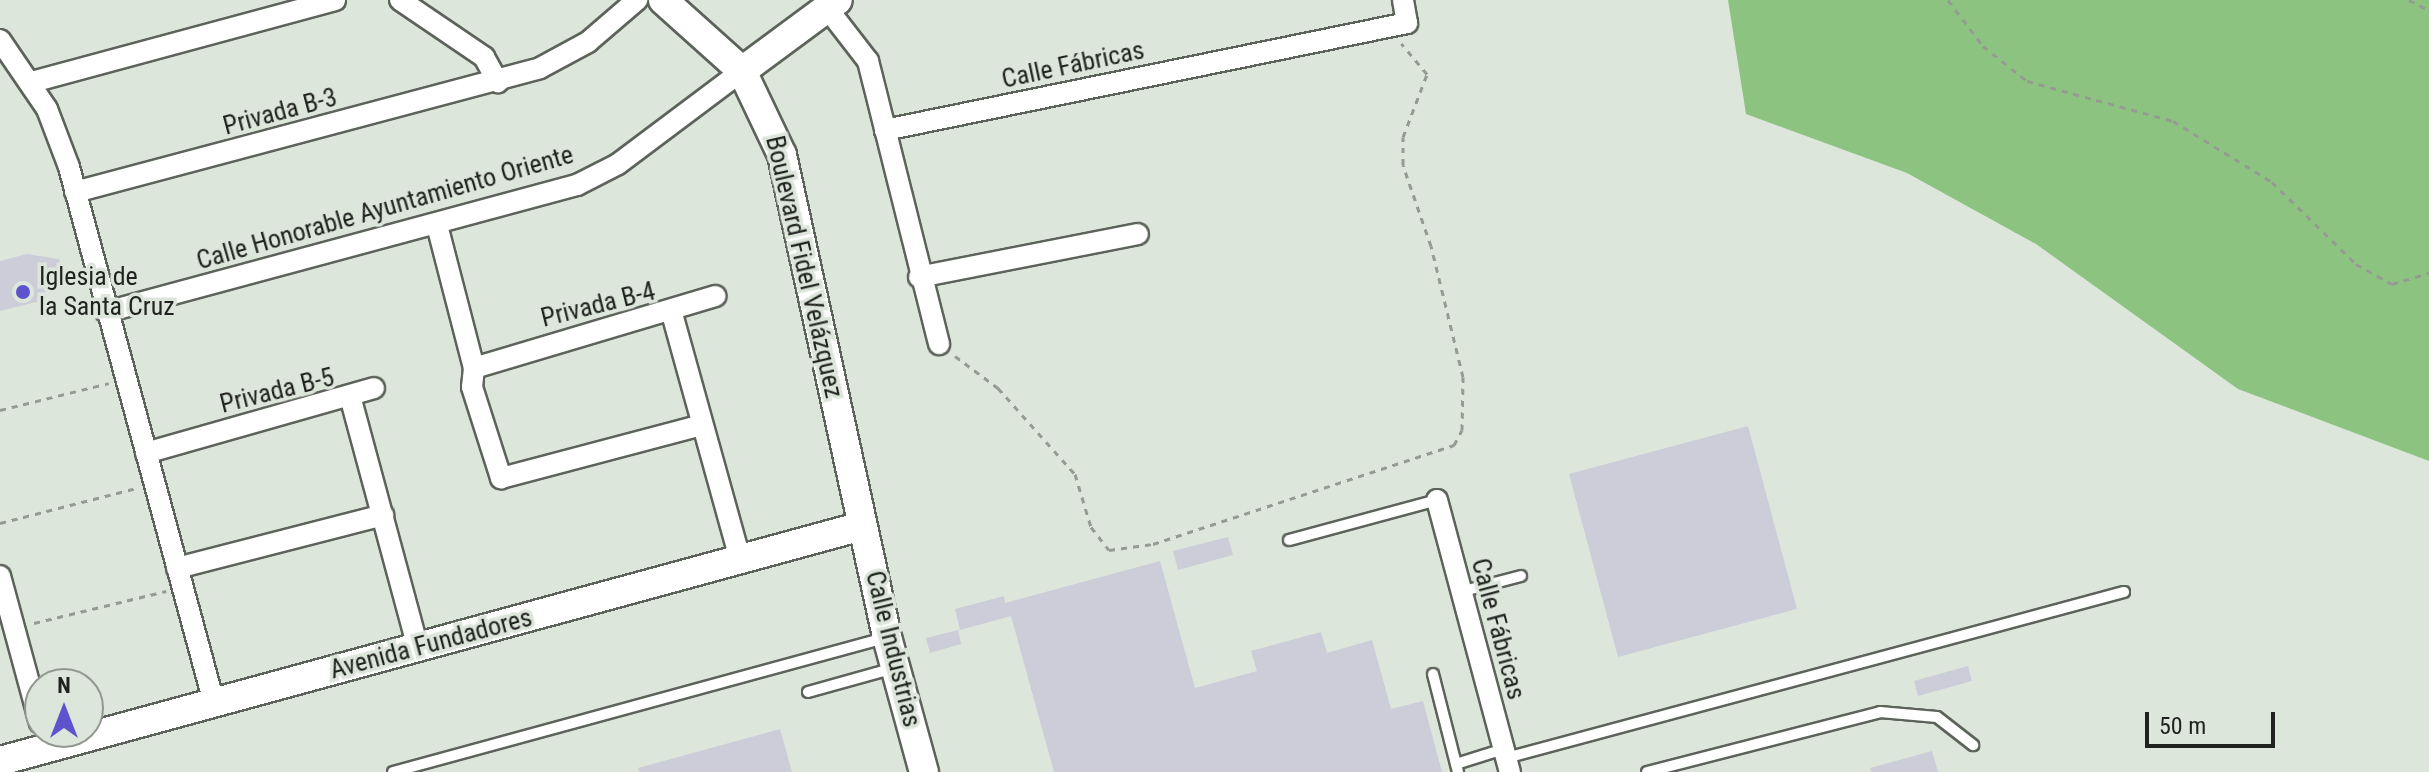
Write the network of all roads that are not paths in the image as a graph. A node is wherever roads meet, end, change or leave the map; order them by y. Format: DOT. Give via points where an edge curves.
graph roads {
  1 [pos="335,0"];
  2 [pos="400,0"];
  3 [pos="637,0"];
  4 [pos="663,0"];
  5 [pos="1403,0"];
  6 [pos="833,4"];
  7 [pos="0,40"];
  8 [pos="742,71"];
  9 [pos="32,82"];
  10 [pos="498,82"];
  11 [pos="885,130"];
  12 [pos="75,192"];
  13 [pos="437,225"];
  14 [pos="1138,234"];
  15 [pos="919,277"];
  16 [pos="715,296"];
  17 [pos="671,310"];
  18 [pos="106,312"];
  19 [pos="939,344"];
  20 [pos="474,368"];
  21 [pos="374,388"];
  22 [pos="350,396"];
  23 [pos="702,425"];
  24 [pos="146,453"];
  25 [pos="1437,500"];
  26 [pos="383,515"];
  27 [pos="862,526"];
  28 [pos="1289,540"];
  29 [pos="740,559"];
  30 [pos="0,576"];
  31 [pos="1521,576"];
  32 [pos="180,577"];
  33 [pos="1460,592"];
  34 [pos="2124,592"];
  35 [pos="887,637"];
  36 [pos="418,648"];
  37 [pos="896,667"];
  38 [pos="25,668"];
  39 [pos="1433,674"];
  40 [pos="808,692"];
  41 [pos="214,703"];
  42 [pos="104,723"];
  43 [pos="1973,745"];
  44 [pos="24,746"];
  45 [pos="1507,760"];
  46 [pos="0,761"];
  47 [pos="1457,768"];
  48 [pos="393,772"];
  49 [pos="924,772"];
  50 [pos="1647,772"];
  1 -- 9 [label="street"];
  2 -- 10 [label="street" via="484,57"];
  3 -- 10 [label="street, Privada B-3" via="565,57"];
  4 -- 8 [label="street, Boulevard Fidel Velázquez"];
  5 -- 11 [label="street, Calle Fábricas" via="1407,23"];
  6 -- 8 [label="street"];
  6 -- 11 [label="street" via="868,61"];
  7 -- 9 [label="street"];
  8 -- 13 [label="street, Calle Honorable Ayuntamiento Oriente" via="618,164 577,185"];
  8 -- 27 [label="street, Boulevard Fidel Velázquez" via="782,155"];
  9 -- 12 [label="street" via="57,134"];
  10 -- 12 [label="street, Privada B-3"];
  11 -- 15 [label="street"];
  12 -- 18 [label="street"];
  13 -- 18 [label="street, Calle Honorable Ayuntamiento Oriente"];
  13 -- 20 [label="street"];
  14 -- 15 [label="street"];
  15 -- 19 [label="street"];
  16 -- 17 [label="street"];
  17 -- 20 [label="street, Privada B-4"];
  17 -- 23 [label="street, Privada B-4"];
  18 -- 24 [label="street"];
  20 -- 23 [label="street" via="472,387 501,478"];
  21 -- 22 [label="street"];
  22 -- 24 [label="street, Privada B-5"];
  22 -- 26 [label="street, Privada B-5"];
  23 -- 29 [label="street, Privada B-4"];
  24 -- 32 [label="street"];
  25 -- 28 [label="lane"];
  25 -- 33 [label="street, Calle Fábricas"];
  26 -- 32 [label="street"];
  26 -- 36 [label="street, Privada B-5"];
  27 -- 29 [label="street, Avenida Fundadores"];
  27 -- 35 [label="street, Calle Industrias"];
  29 -- 36 [label="street, Avenida Fundadores"];
  30 -- 38 [label="street"];
  31 -- 33 [label="lane"];
  32 -- 41 [label="street"];
  33 -- 45 [label="street, Calle Fábricas"];
  34 -- 45 [label="lane"];
  35 -- 37 [label="street, Calle Industrias"];
  35 -- 48 [label="lane"];
  36 -- 41 [label="street, Avenida Fundadores"];
  37 -- 40 [label="lane"];
  37 -- 49 [label="street, Calle Industrias"];
  39 -- 47 [label="lane"];
  41 -- 42 [label="street, Avenida Fundadores"];
  43 -- 50 [label="lane" via="1937,717 1880,712"];
  44 -- 46 [label="street, Avenida Fundadores"];
  45 -- 47 [label="lane"];
}
